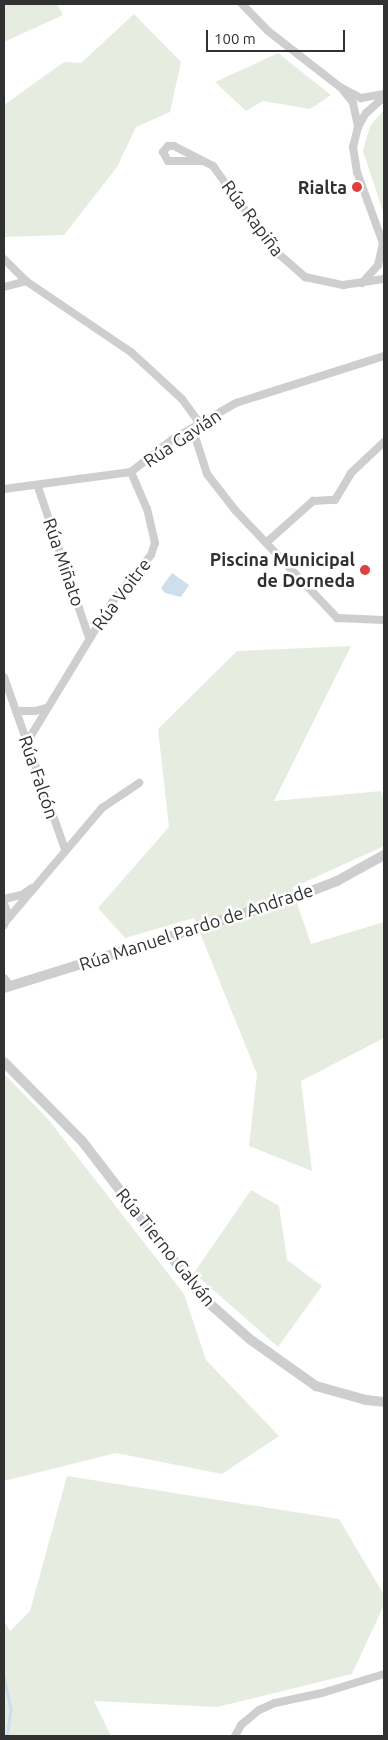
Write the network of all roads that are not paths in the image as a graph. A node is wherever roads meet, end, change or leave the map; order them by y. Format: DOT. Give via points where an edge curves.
graph roads {
  1 [pos="242,4"];
  2 [pos="340,87"];
  3 [pos="384,96"];
  4 [pos="358,127"];
  5 [pos="174,146"];
  6 [pos="202,161"];
  7 [pos="174,162"];
  8 [pos="384,245"];
  9 [pos="4,259"];
  10 [pos="384,279"];
  11 [pos="26,280"];
  12 [pos="362,284"];
  13 [pos="4,287"];
  14 [pos="384,356"];
  15 [pos="199,422"];
  16 [pos="384,442"];
  17 [pos="131,472"];
  18 [pos="38,487"];
  19 [pos="4,489"];
  20 [pos="267,542"];
  21 [pos="384,620"];
  22 [pos="89,638"];
  23 [pos="4,677"];
  24 [pos="46,708"];
  25 [pos="16,710"];
  26 [pos="27,742"];
  27 [pos="139,783"];
  28 [pos="65,849"];
  29 [pos="384,855"];
  30 [pos="36,885"];
  31 [pos="4,899"];
  32 [pos="4,904"];
  33 [pos="5,923"];
  34 [pos="6,984"];
  35 [pos="4,1062"];
  36 [pos="384,1402"];
  37 [pos="384,1674"];
  38 [pos="234,1736"];
  1 -- 2 [label="street" via="268,31"];
  2 -- 3 [label="street" via="361,98"];
  2 -- 4 [label="street" via="353,103"];
  3 -- 4 [label="street" via="366,113"];
  4 -- 8 [label="street" via="353,146 357,172"];
  5 -- 6 [label="street, Rúa Rapiña"];
  5 -- 7 [label="street" via="180,154"];
  5 -- 7 [label="street" via="163,152 166,160"];
  6 -- 7 [label="street"];
  6 -- 12 [label="street, Rúa Rapiña" via="220,174 273,249 305,277 342,285"];
  8 -- 12 [label="street" via="378,265"];
  9 -- 11 [label="street"];
  10 -- 12 [label="street, Rúa Rapiña"];
  11 -- 13 [label="street"];
  11 -- 15 [label="street" via="131,352 182,399"];
  14 -- 15 [label="street, Rúa Gavián" via="236,403"];
  15 -- 17 [label="street, Rúa Gavián"];
  15 -- 20 [label="street" via="194,433 207,474 235,510"];
  16 -- 20 [label="street" via="351,473 335,500 313,501"];
  17 -- 18 [label="street, Rúa Gavián"];
  17 -- 22 [label="street, Rúa Voitre" via="147,509 155,543 152,555 112,602"];
  18 -- 19 [label="street, Rúa Gavián"];
  18 -- 22 [label="street, Rúa Miñato"];
  20 -- 21 [label="street" via="337,618"];
  22 -- 24 [label="street, Rúa Voitre"];
  23 -- 25 [label="street, Rúa Falcón"];
  24 -- 25 [label="street"];
  24 -- 26 [label="street, Rúa Voitre"];
  25 -- 26 [label="street, Rúa Falcón"];
  26 -- 28 [label="street, Rúa Falcón"];
  27 -- 28 [label="street" via="102,808"];
  28 -- 30 [label="street"];
  29 -- 34 [label="street, Rúa Manuel Pardo de Andrade" via="337,881 293,898"];
  30 -- 31 [label="street" via="22,895"];
  30 -- 33 [label="street"];
  32 -- 33 [label="street"];
  35 -- 36 [label="street, Rúa Tierno Galván" via="82,1141 209,1303 258,1346 316,1386"];
  37 -- 38 [label="street" via="275,1703 259,1710 241,1725"];
}
